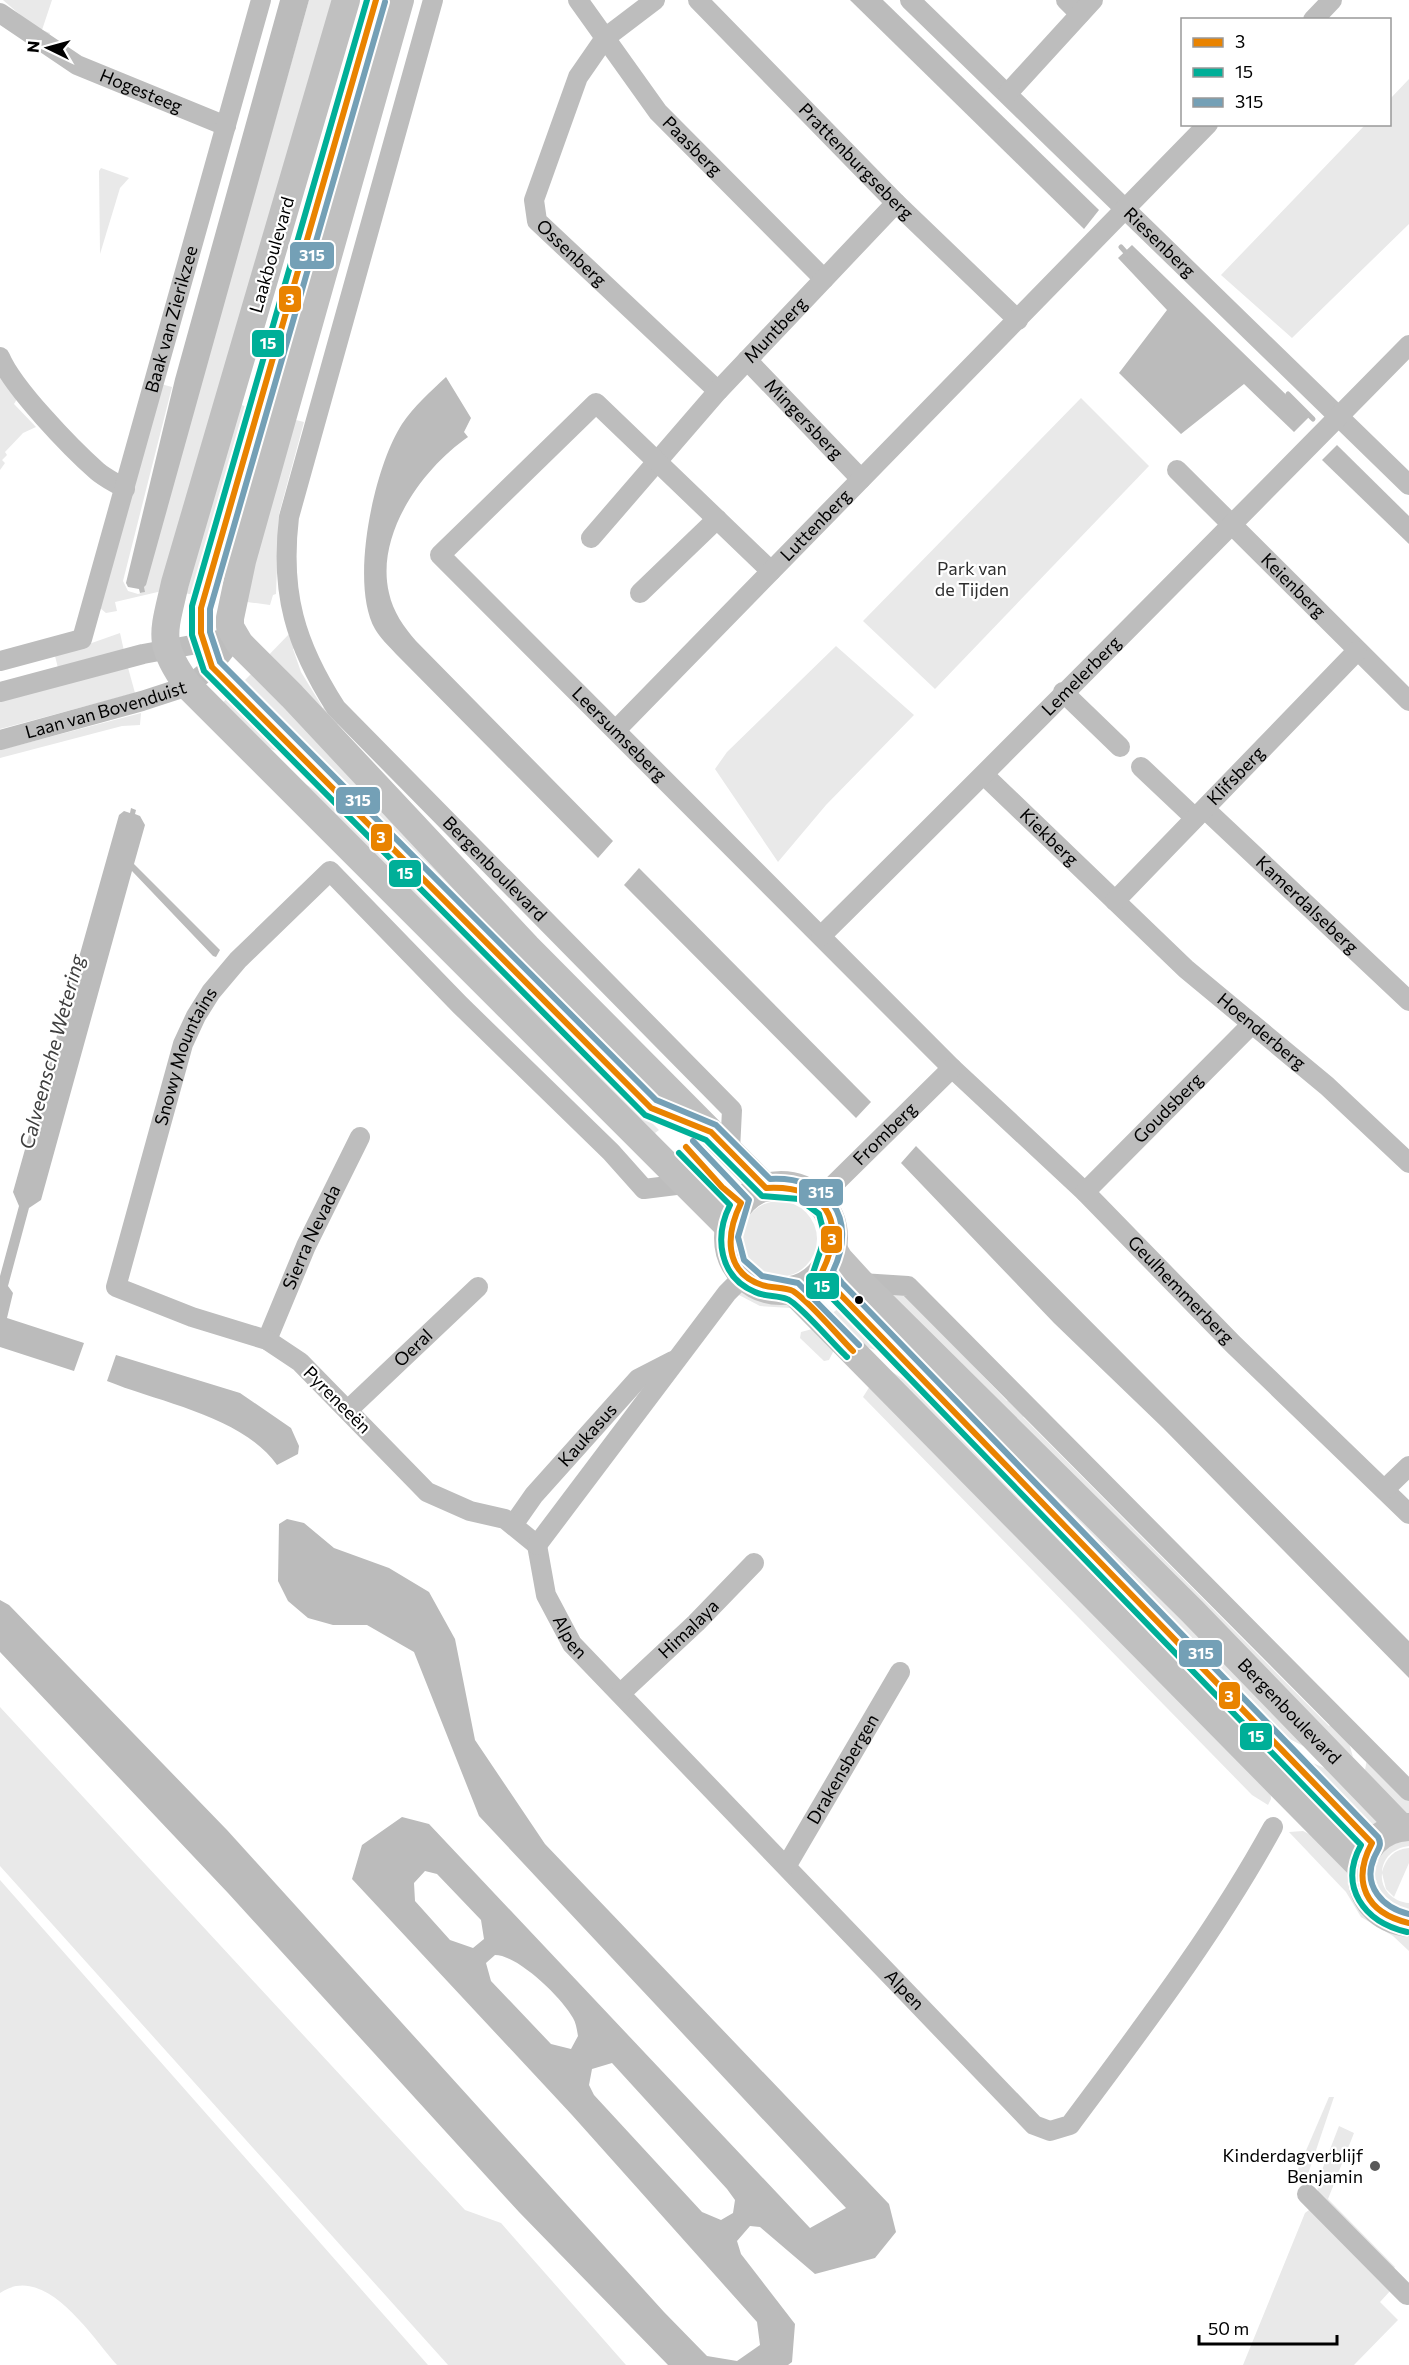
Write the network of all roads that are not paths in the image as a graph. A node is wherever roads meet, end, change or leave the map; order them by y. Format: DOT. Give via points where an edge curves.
graph roads {
  1 [pos="261,0"];
  2 [pos="345,0"];
  3 [pos="400,0"];
  4 [pos="433,0"];
  5 [pos="578,0"];
  6 [pos="655,0"];
  7 [pos="698,0"];
  8 [pos="910,0"];
  9 [pos="1066,0"];
  10 [pos="1332,0"];
  11 [pos="1087,7"];
  12 [pos="0,13"];
  13 [pos="1315,18"];
  14 [pos="605,38"];
  15 [pos="1008,93"];
  16 [pos="226,126"];
  17 [pos="1206,126"];
  18 [pos="896,203"];
  19 [pos="1126,207"];
  20 [pos="824,279"];
  21 [pos="1018,320"];
  22 [pos="1409,345"];
  23 [pos="0,357"];
  24 [pos="747,360"];
  25 [pos="718,391"];
  26 [pos="1339,416"];
  27 [pos="657,461"];
  28 [pos="1177,470"];
  29 [pos="861,479"];
  30 [pos="1409,485"];
  31 [pos="125,489"];
  32 [pos="717,519"];
  33 [pos="1233,525"];
  34 [pos="591,538"];
  35 [pos="771,571"];
  36 [pos="640,593"];
  37 [pos="235,637"];
  38 [pos="165,649"];
  39 [pos="1357,651"];
  40 [pos="0,661"];
  41 [pos="188,686"];
  42 [pos="0,692"];
  43 [pos="1062,692"];
  44 [pos="1409,702"];
  45 [pos="616,730"];
  46 [pos="0,740"];
  47 [pos="1120,747"];
  48 [pos="1141,767"];
  49 [pos="984,775"];
  50 [pos="1200,813"];
  51 [pos="1115,901"];
  52 [pos="821,936"];
  53 [pos="1409,1001"];
  54 [pos="1252,1024"];
  55 [pos="952,1068"];
  56 [pos="360,1137"];
  57 [pos="730,1150"];
  58 [pos="1409,1163"];
  59 [pos="684,1184"];
  60 [pos="766,1188"];
  61 [pos="1085,1192"];
  62 [pos="819,1200"];
  63 [pos="729,1227"];
  64 [pos="833,1249"];
  65 [pos="861,1283"];
  66 [pos="735,1285"];
  67 [pos="116,1287"];
  68 [pos="478,1287"];
  69 [pos="792,1290"];
  70 [pos="267,1340"];
  71 [pos="676,1360"];
  72 [pos="348,1410"];
  73 [pos="1409,1466"];
  74 [pos="1385,1490"];
  75 [pos="1409,1514"];
  76 [pos="513,1525"];
  77 [pos="537,1545"];
  78 [pos="754,1563"];
  79 [pos="900,1672"];
  80 [pos="621,1693"];
  81 [pos="1360,1740"];
  82 [pos="1359,1784"];
  83 [pos="1409,1791"];
  84 [pos="1273,1827"];
  85 [pos="1405,1827"];
  86 [pos="787,1865"];
  87 [pos="1361,1867"];
  88 [pos="1409,1923"];
  89 [pos="1307,2194"];
  90 [pos="1409,2293"];
  1 -- 16 [label="street, Baak van Zierikzee"];
  2 -- 38 [label="main road, Laakboulevard" via="175,583"];
  3 -- 37 [label="main road" via="242,561 230,618"];
  4 -- 57 [label="street, Bergenboulevard" via="289,517 285,569 290,606 300,642 336,708 732,1110"];
  5 -- 14 [label="street, Paasberg"];
  6 -- 14 [label="street, Ossenberg"];
  7 -- 18 [label="street, Prattenburgseberg"];
  8 -- 15 [label="street, Riesenberg"];
  9 -- 11 [label="street"];
  10 -- 13 [label="street"];
  11 -- 15 [label="street"];
  12 -- 16 [label="street, Hogesteeg" via="78,65"];
  14 -- 20 [label="street, Paasberg" via="658,112"];
  14 -- 25 [label="street, Ossenberg" via="578,77 534,200 537,221"];
  15 -- 19 [label="street, Riesenberg"];
  16 -- 31 [label="street, Baak van Zierikzee"];
  17 -- 19 [label="street, Luttenberg"];
  18 -- 20 [label="street, Muntberg"];
  18 -- 21 [label="street, Prattenburgseberg"];
  19 -- 21 [label="street, Luttenberg"];
  19 -- 26 [label="street, Riesenberg"];
  20 -- 24 [label="street, Muntberg"];
  21 -- 29 [label="street, Luttenberg"];
  22 -- 26 [label="street, Lemelerberg"];
  23 -- 31 [label="street" via="6,372 75,448 98,472"];
  24 -- 25 [label="street, Muntberg"];
  24 -- 29 [label="street, Mingersberg"];
  25 -- 27 [label="street, Muntberg"];
  26 -- 30 [label="street, Riesenberg"];
  26 -- 33 [label="street, Lemelerberg"];
  27 -- 32 [label="street"];
  27 -- 34 [label="street, Muntberg"];
  27 -- 45 [label="street, Leersumseberg" via="596,403 440,555"];
  28 -- 33 [label="street, Keienberg"];
  29 -- 35 [label="street, Luttenberg"];
  31 -- 40 [label="street, Baak van Zierikzee" via="82,639"];
  32 -- 35 [label="street"];
  32 -- 36 [label="street"];
  33 -- 39 [label="street, Keienberg"];
  33 -- 43 [label="street, Lemelerberg"];
  35 -- 45 [label="street, Luttenberg"];
  37 -- 38 [label="street"];
  37 -- 41 [label="street, Laan van Bovenduist" via="212,667"];
  37 -- 57 [label="main road, Bergenboulevard" via="527,947"];
  38 -- 41 [label="main road"];
  38 -- 42 [label="street"];
  39 -- 44 [label="street, Keienberg"];
  39 -- 50 [label="street, Klifsberg"];
  41 -- 46 [label="street, Laan van Bovenduist"];
  41 -- 59 [label="main road"];
  43 -- 47 [label="street"];
  43 -- 49 [label="street, Lemelerberg"];
  45 -- 52 [label="street, Leersumseberg"];
  48 -- 50 [label="street, Kamerdalseberg"];
  49 -- 51 [label="street, Kiekberg"];
  49 -- 52 [label="street, Lemelerberg"];
  50 -- 51 [label="street, Klifsberg"];
  50 -- 53 [label="street, Kamerdalseberg"];
  51 -- 54 [label="street, Hoenderberg" via="1186,969"];
  52 -- 55 [label="street, Leersumseberg"];
  54 -- 58 [label="street, Hoenderberg" via="1327,1086"];
  54 -- 61 [label="street, Goudsberg"];
  55 -- 61 [label="street, Geulhemmerberg"];
  55 -- 62 [label="street, Fromberg"];
  56 -- 70 [label="street, Sierra Nevada" via="306,1246"];
  57 -- 60 [label="main road, Bergenboulevard"];
  59 -- 63 [label="main road"];
  59 -- 67 [label="street, Snowy Mountains" via="644,1189 330,871 238,960 196,1016 183,1044"];
  60 -- 62 [label="main road" via="797,1187"];
  60 -- 63 [label="main road" via="741,1203"];
  61 -- 74 [label="street, Geulhemmerberg" via="1233,1344"];
  62 -- 64 [label="main road" via="829,1214"];
  63 -- 66 [label="main road"];
  64 -- 65 [label="main road, Bergenboulevard"];
  64 -- 69 [label="main road" via="822,1272"];
  65 -- 81 [label="street, Bergenboulevard" via="908,1286"];
  65 -- 82 [label="main road, Bergenboulevard" via="1192,1611"];
  66 -- 69 [label="main road"];
  66 -- 71 [label="street, Kaukasus"];
  67 -- 70 [label="street, Pyreneeën" via="192,1317"];
  68 -- 72 [label="street, Oeral"];
  69 -- 87 [label="main road"];
  70 -- 72 [label="street, Pyreneeën" via="300,1362"];
  71 -- 76 [label="street, Kaukasus" via="638,1380 534,1495"];
  71 -- 77 [label="street, Kaukasus"];
  72 -- 76 [label="street, Pyreneeën" via="427,1492"];
  73 -- 74 [label="street"];
  74 -- 75 [label="street, Geulhemmerberg"];
  76 -- 77 [label="street, Pyreneeën"];
  77 -- 80 [label="street, Alpen" via="546,1595 572,1644"];
  78 -- 80 [label="street, Himalaya"];
  79 -- 86 [label="street, Drakensbergen"];
  80 -- 86 [label="street, Alpen"];
  81 -- 82 [label="street, Bergenboulevard"];
  81 -- 83 [label="street, Bergenboulevard"];
  82 -- 85 [label="main road, Bergenboulevard"];
  84 -- 86 [label="street, Alpen" via="1241,1885 1175,1985 1070,2125 1050,2131 1034,2125"];
  85 -- 87 [label="main road" via="1377,1839"];
  87 -- 88 [label="main road" via="1362,1887 1376,1910"];
  89 -- 90 [label="street"];
}
